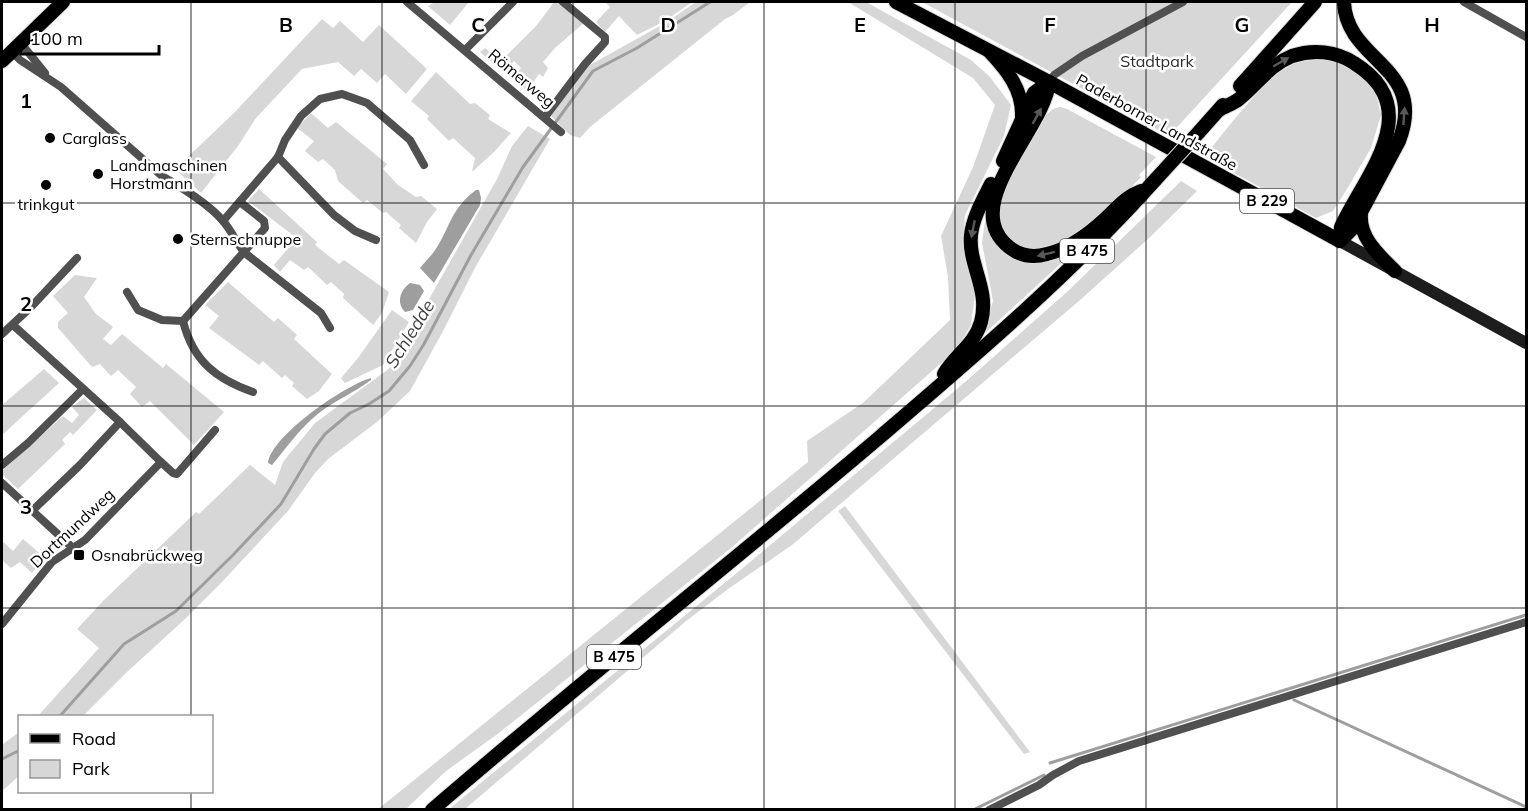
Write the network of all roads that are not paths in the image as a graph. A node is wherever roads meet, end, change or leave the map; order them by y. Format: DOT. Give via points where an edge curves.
graph roads {
  1 [pos="63,2"];
  2 [pos="407,2"];
  3 [pos="513,2"];
  4 [pos="563,2"];
  5 [pos="896,2"];
  6 [pos="1183,2"];
  7 [pos="1315,2"];
  8 [pos="1344,2"];
  9 [pos="1464,2"];
  10 [pos="1527,37"];
  11 [pos="465,50"];
  12 [pos="990,51"];
  13 [pos="11,52"];
  14 [pos="1049,82"];
  15 [pos="1219,110"];
  16 [pos="545,117"];
  17 [pos="1022,118"];
  18 [pos="561,132"];
  19 [pos="278,157"];
  20 [pos="424,165"];
  21 [pos="1151,184"];
  22 [pos="240,202"];
  23 [pos="1361,211"];
  24 [pos="223,221"];
  25 [pos="376,240"];
  26 [pos="1340,241"];
  27 [pos="245,253"];
  28 [pos="77,258"];
  29 [pos="1395,271"];
  30 [pos="127,292"];
  31 [pos="183,321"];
  32 [pos="13,325"];
  33 [pos="330,328"];
  34 [pos="2,334"];
  35 [pos="1527,343"];
  36 [pos="940,386"];
  37 [pos="83,389"];
  38 [pos="253,392"];
  39 [pos="120,422"];
  40 [pos="215,430"];
  41 [pos="161,462"];
  42 [pos="2,465"];
  43 [pos="2,483"];
  44 [pos="32,511"];
  45 [pos="73,548"];
  46 [pos="1527,622"];
  47 [pos="2,624"];
  48 [pos="432,810"];
  49 [pos="990,810"];
  1 -- 13 [label="main road"];
  2 -- 11 [label="street, Römerweg"];
  3 -- 11 [label="street"];
  4 -- 16 [label="street" via="605,37 605,42"];
  5 -- 12 [label="main road, Paderborner Landstraße / B 229"];
  6 -- 14 [label="street" via="1082,56"];
  7 -- 15 [label="main road, B 475"];
  23 -- 8 [label="main road, one-way" via="1399,141 1404,102 1393,74 1354,33"];
  9 -- 10 [label="street"];
  11 -- 16 [label="street, Römerweg"];
  12 -- 14 [label="main road, Paderborner Landstraße / B 229"];
  12 -- 17 [label="main road" via="1017,90"];
  13 -- 24 [label="street" via="49,78 162,176"];
  14 -- 17 [label="main road" via="1034,93"];
  21 -- 14 [label="main road, one-way" via="1127,196 1093,229 1047,255 1020,254 1001,240 993,221 993,200 1046,99"];
  14 -- 26 [label="main road, Paderborner Landstraße / B 229"];
  15 -- 21 [label="main road, B 475, bridge"];
  15 -- 26 [label="main road, one-way" via="1238,99 1274,67 1303,53 1343,57 1372,78 1385,99 1387,137 1382,154 1343,223"];
  16 -- 18 [label="street, Römerweg"];
  17 -- 36 [label="main road, one-way" via="972,230 971,247 983,294 982,320 975,337 947,370"];
  19 -- 20 [label="street" via="301,116 320,99 342,94 367,103 410,140"];
  19 -- 22 [label="street"];
  19 -- 25 [label="street" via="334,215 355,231"];
  21 -- 36 [label="main road, B 475" via="1052,286"];
  22 -- 24 [label="street"];
  22 -- 27 [label="street" via="264,221 265,228"];
  23 -- 26 [label="main road"];
  23 -- 29 [label="main road" via="1366,239"];
  24 -- 27 [label="street"];
  26 -- 29 [label="main road, Paderborner Landstraße"];
  27 -- 31 [label="street"];
  27 -- 33 [label="street" via="321,313"];
  28 -- 32 [label="street"];
  29 -- 35 [label="main road, Paderborner Landstraße"];
  30 -- 31 [label="street" via="138,310 162,320"];
  31 -- 38 [label="street" via="188,342 206,366 230,384"];
  32 -- 34 [label="street"];
  32 -- 37 [label="street"];
  36 -- 48 [label="main road, B 475"];
  37 -- 39 [label="street"];
  37 -- 42 [label="street"];
  39 -- 41 [label="street"];
  39 -- 44 [label="street"];
  40 -- 41 [label="street" via="177,474"];
  41 -- 45 [label="street, Dortmundweg"];
  43 -- 44 [label="street"];
  44 -- 45 [label="street"];
  45 -- 47 [label="street, Dortmundweg" via="52,562"];
  46 -- 49 [label="street" via="1080,761"];
}
